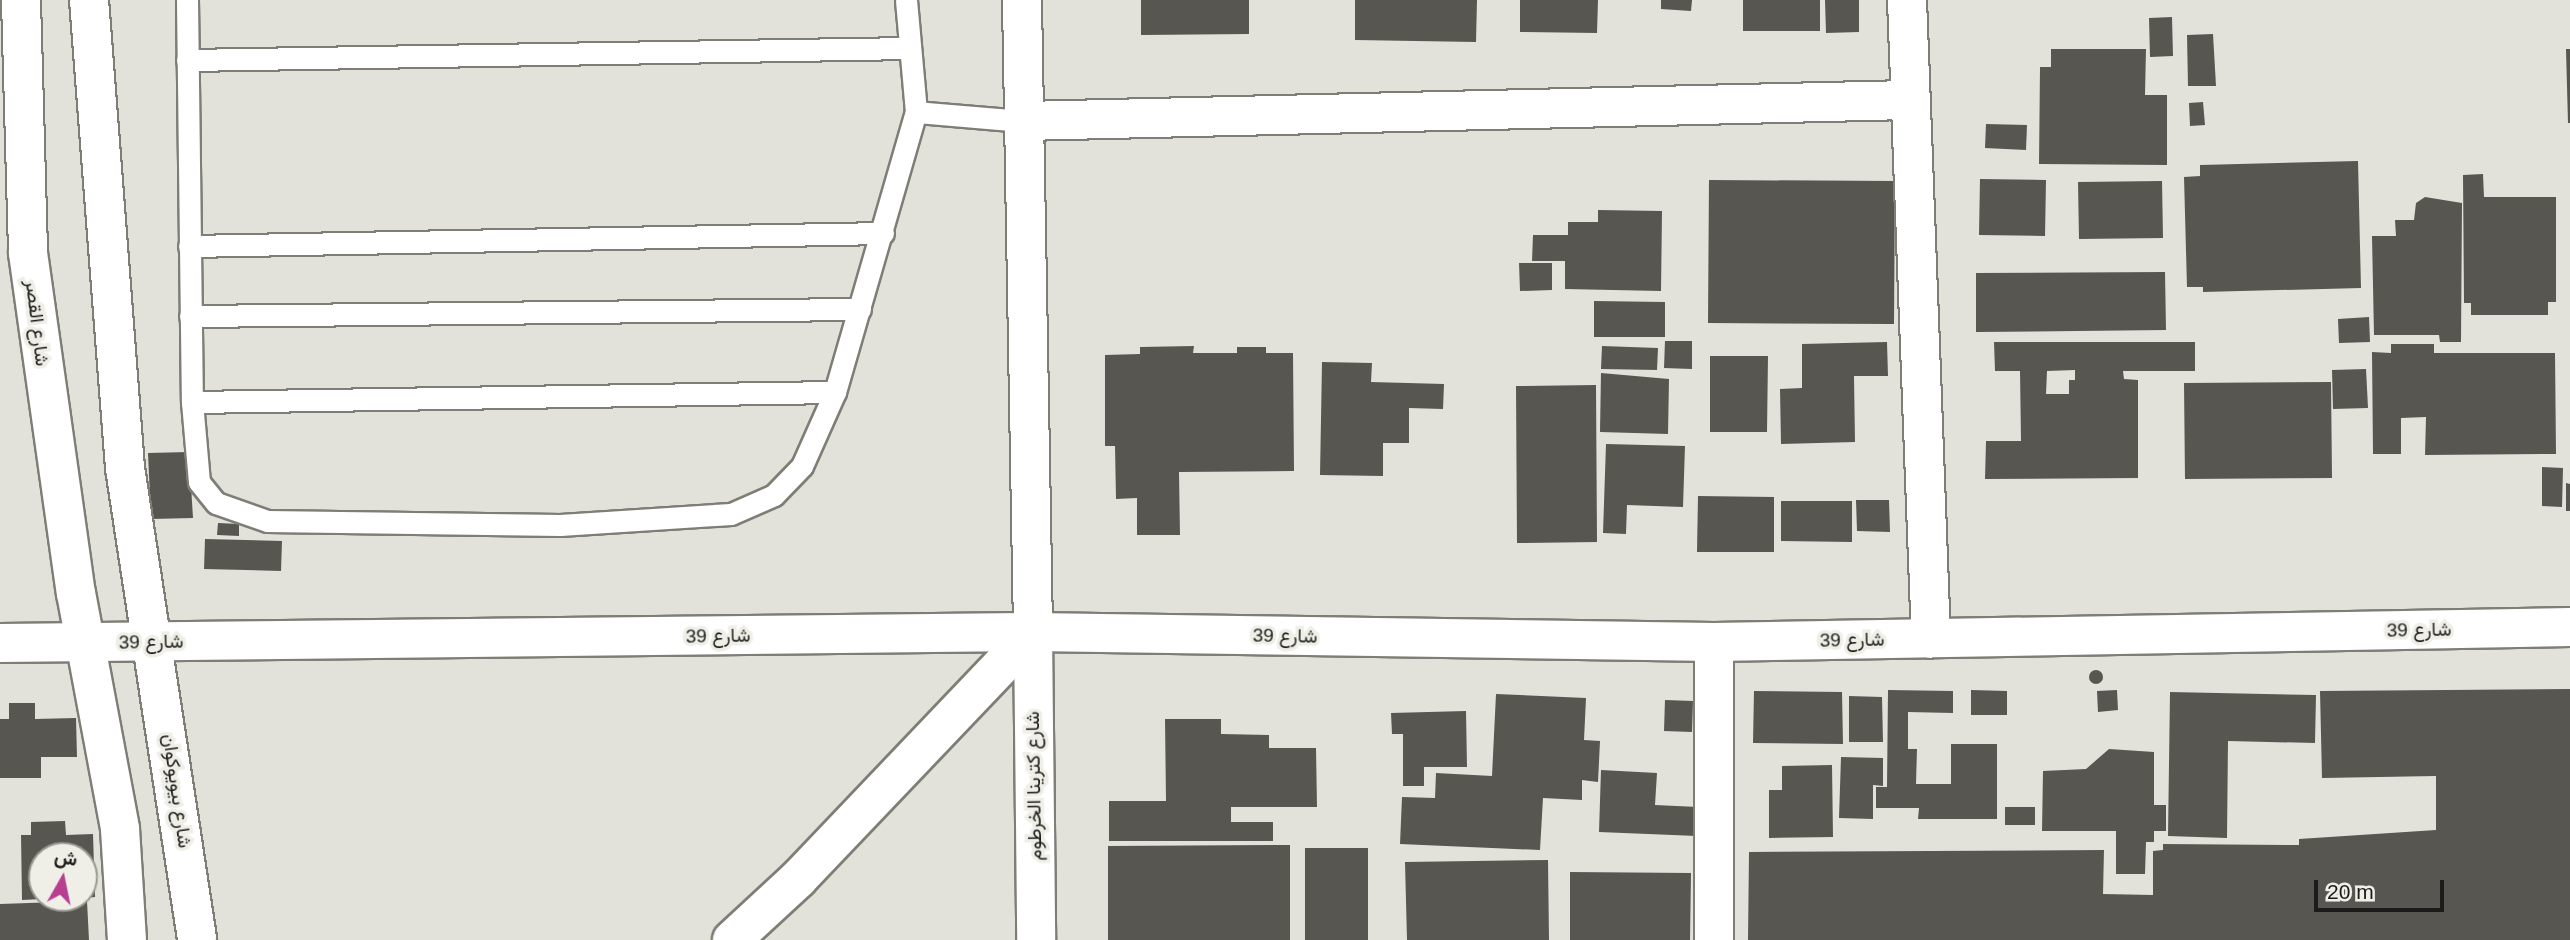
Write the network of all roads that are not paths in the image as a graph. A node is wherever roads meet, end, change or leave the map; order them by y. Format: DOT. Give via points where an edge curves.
graph roads {
  1 [pos="21,0"];
  2 [pos="89,0"];
  3 [pos="187,0"];
  4 [pos="906,0"];
  5 [pos="1021,0"];
  6 [pos="1907,0"];
  7 [pos="911,48"];
  8 [pos="187,60"];
  9 [pos="1911,100"];
  10 [pos="916,112"];
  11 [pos="1024,121"];
  12 [pos="883,233"];
  13 [pos="189,246"];
  14 [pos="860,309"];
  15 [pos="190,316"];
  16 [pos="835,392"];
  17 [pos="192,402"];
  18 [pos="2570,627"];
  19 [pos="1033,632"];
  20 [pos="1931,639"];
  21 [pos="153,642"];
  22 [pos="1714,642"];
  23 [pos="0,643"];
  24 [pos="88,643"];
  25 [pos="127,940"];
  26 [pos="197,940"];
  27 [pos="732,940"];
  28 [pos="1036,940"];
  29 [pos="1714,940"];
  1 -- 24 [label="street, شارع القصر" via="28,253 51,435"];
  2 -- 21 [label="street" via="125,468"];
  3 -- 8 [label="lane"];
  4 -- 7 [label="lane"];
  5 -- 11 [label="street, شارع كترينا الخرطوم"];
  6 -- 9 [label="street"];
  7 -- 8 [label="lane"];
  7 -- 10 [label="lane"];
  8 -- 13 [label="lane"];
  9 -- 11 [label="street"];
  9 -- 20 [label="street"];
  10 -- 11 [label="lane"];
  10 -- 12 [label="lane"];
  11 -- 19 [label="street, شارع كترينا الخرطوم"];
  12 -- 13 [label="lane"];
  12 -- 14 [label="lane"];
  13 -- 15 [label="lane"];
  14 -- 15 [label="lane"];
  14 -- 16 [label="lane"];
  15 -- 17 [label="lane"];
  16 -- 17 [label="lane"];
  16 -- 17 [label="lane" via="802,466 774,495 731,514 560,525 267,521 216,503 199,482"];
  18 -- 20 [label="street, شارع 39"];
  19 -- 21 [label="street, شارع 39"];
  19 -- 22 [label="street, شارع 39"];
  19 -- 27 [label="street" via="798,879"];
  19 -- 28 [label="street, شارع كترينا الخرطوم"];
  20 -- 22 [label="street, شارع 39"];
  21 -- 24 [label="street, شارع 39"];
  21 -- 26 [label="street, شارع بيويوكوان"];
  22 -- 29 [label="street"];
  23 -- 24 [label="street, شارع 39"];
  24 -- 25 [label="street" via="120,829"];
}
